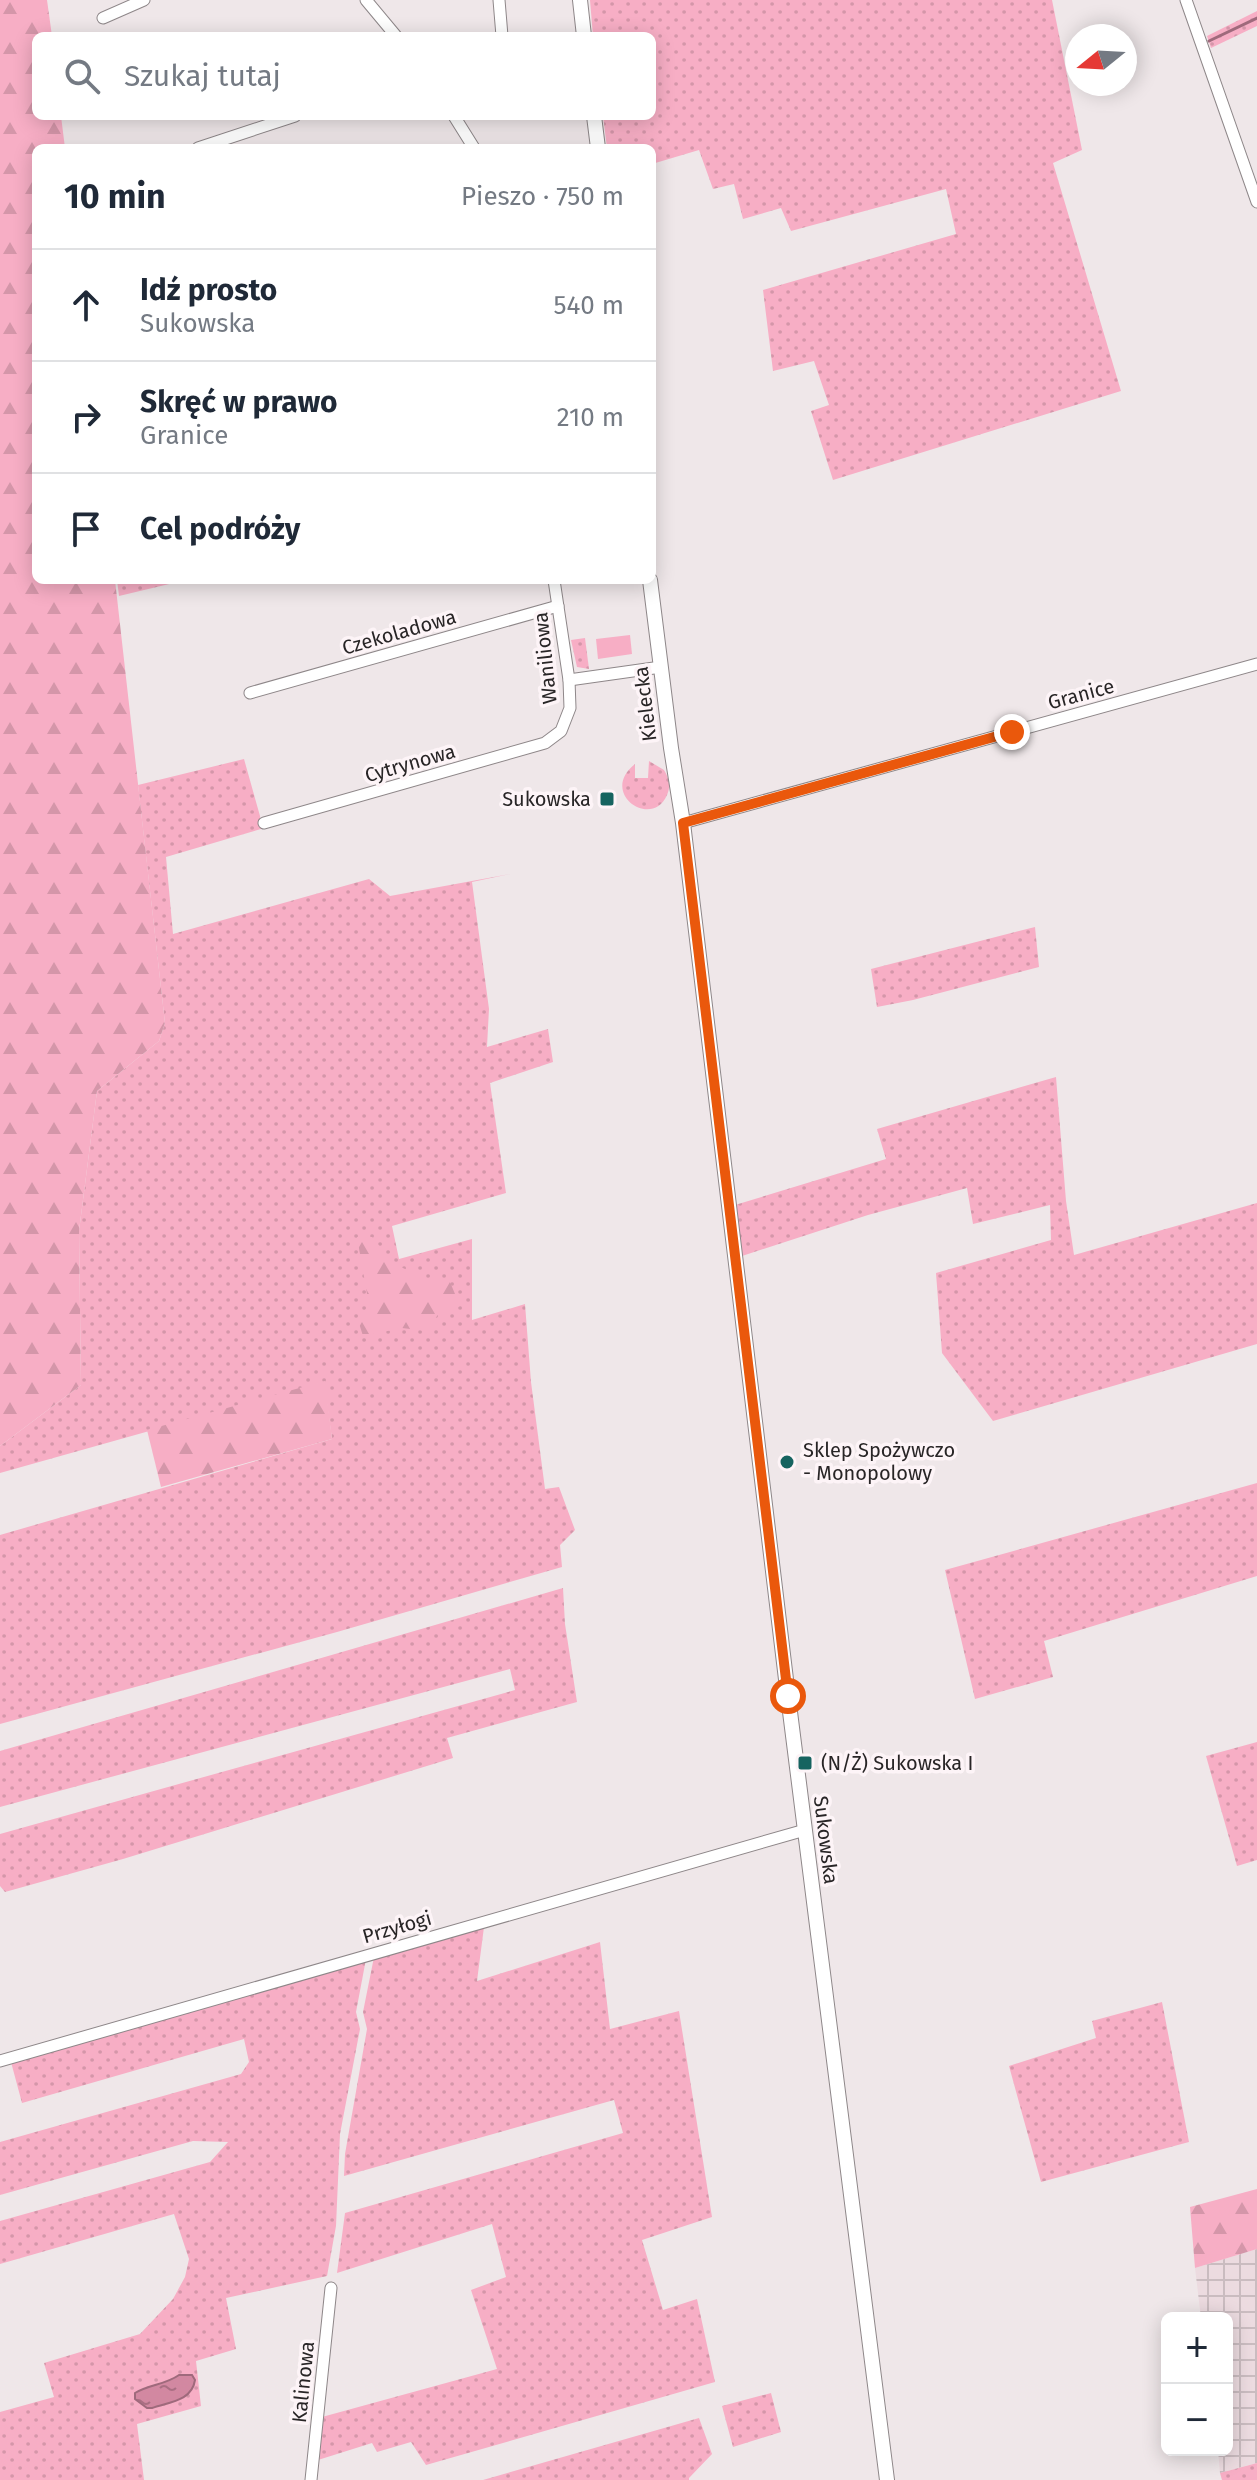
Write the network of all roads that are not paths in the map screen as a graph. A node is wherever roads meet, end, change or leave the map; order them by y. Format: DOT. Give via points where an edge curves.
graph roads {
  1 [pos="144,0"];
  2 [pos="366,0"];
  3 [pos="499,0"];
  4 [pos="580,0"];
  5 [pos="1186,0"];
  6 [pos="103,18"];
  7 [pos="393,32"];
  8 [pos="502,32"];
  9 [pos="584,32"];
  10 [pos="283,120"];
  11 [pos="456,120"];
  12 [pos="594,120"];
  13 [pos="210,144"];
  14 [pos="472,144"];
  15 [pos="598,144"];
  16 [pos="1257,202"];
  17 [pos="555,584"];
  18 [pos="651,584"];
  19 [pos="558,606"];
  20 [pos="1257,664"];
  21 [pos="661,667"];
  22 [pos="569,680"];
  23 [pos="250,693"];
  24 [pos="561,731"];
  25 [pos="264,823"];
  26 [pos="683,823"];
  27 [pos="805,1830"];
  28 [pos="0,2061"];
  29 [pos="331,2288"];
  30 [pos="311,2480"];
  31 [pos="887,2480"];
  1 -- 6 [label="street"];
  2 -- 7 [label="street"];
  3 -- 8 [label="street"];
  4 -- 9 [label="street"];
  5 -- 16 [label="street"];
  10 -- 13 [label="street"];
  11 -- 14 [label="street"];
  12 -- 15 [label="street"];
  17 -- 19 [label="street, Waniliowa"];
  18 -- 21 [label="street, Kielecka"];
  19 -- 22 [label="street, Waniliowa"];
  19 -- 23 [label="street, Czekoladowa"];
  20 -- 26 [label="street, Granice"];
  21 -- 22 [label="street"];
  21 -- 26 [label="street, Kielecka"];
  22 -- 24 [label="street, Waniliowa" via="570,708"];
  24 -- 25 [label="street, Cytrynowa" via="545,743"];
  26 -- 27 [label="street, Sukowska"];
  27 -- 28 [label="street, Przyłogi"];
  27 -- 31 [label="street, Sukowska"];
  29 -- 30 [label="street, Kalinowa"];
}
